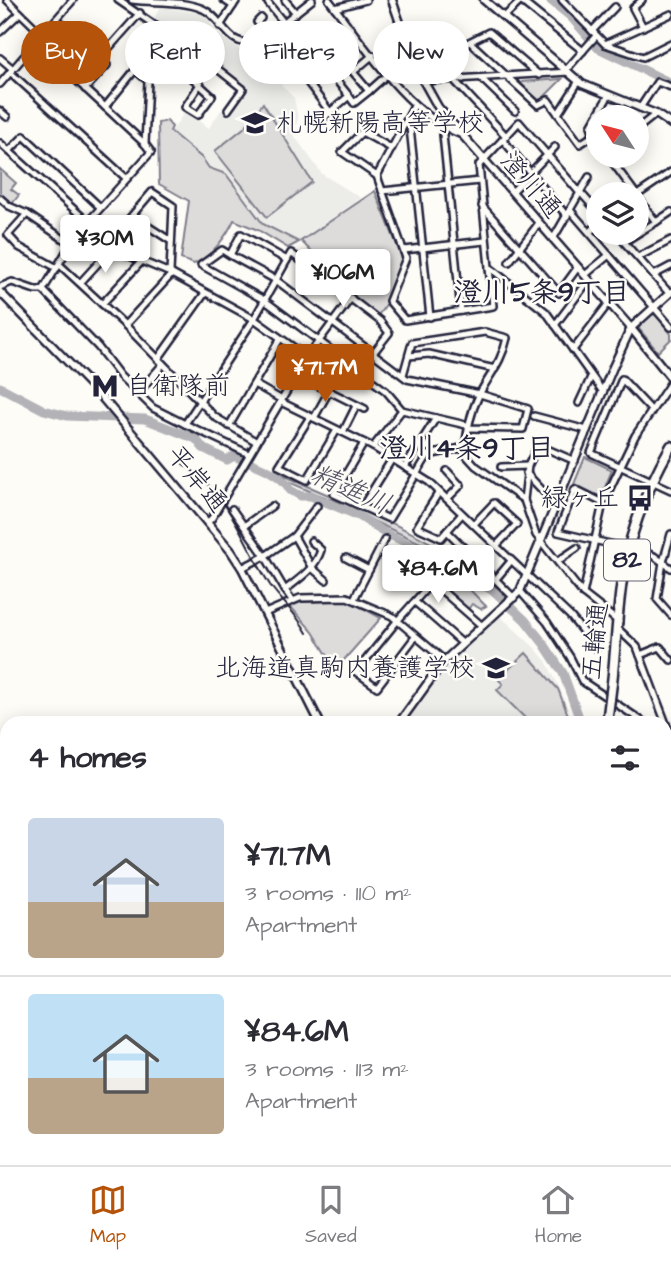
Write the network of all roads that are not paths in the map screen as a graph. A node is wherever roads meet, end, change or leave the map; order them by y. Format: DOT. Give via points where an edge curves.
graph roads {
  1 [pos="7,0"];
  2 [pos="118,0"];
  3 [pos="132,0"];
  4 [pos="224,0"];
  5 [pos="285,0"];
  6 [pos="312,0"];
  7 [pos="329,0"];
  8 [pos="366,0"];
  9 [pos="392,0"];
  10 [pos="484,0"];
  11 [pos="563,0"];
  12 [pos="642,0"];
  13 [pos="71,1"];
  14 [pos="164,1"];
  15 [pos="235,3"];
  16 [pos="268,3"];
  17 [pos="335,8"];
  18 [pos="615,8"];
  19 [pos="20,13"];
  20 [pos="141,13"];
  21 [pos="296,13"];
  22 [pos="671,14"];
  23 [pos="504,17"];
  24 [pos="261,18"];
  25 [pos="57,19"];
  26 [pos="28,21"];
  27 [pos="151,21"];
  28 [pos="216,21"];
  29 [pos="223,21"];
  30 [pos="258,21"];
  31 [pos="286,21"];
  32 [pos="400,21"];
  33 [pos="643,27"];
  34 [pos="0,32"];
  35 [pos="593,38"];
  36 [pos="470,42"];
  37 [pos="671,43"];
  38 [pos="605,44"];
  39 [pos="111,46"];
  40 [pos="583,51"];
  41 [pos="373,55"];
  42 [pos="0,58"];
  43 [pos="21,60"];
  44 [pos="12,71"];
  45 [pos="568,71"];
  46 [pos="225,75"];
  47 [pos="539,75"];
  48 [pos="509,76"];
  49 [pos="481,78"];
  50 [pos="469,79"];
  51 [pos="579,81"];
  52 [pos="125,82"];
  53 [pos="0,84"];
  54 [pos="80,84"];
  55 [pos="90,84"];
  56 [pos="148,84"];
  57 [pos="200,84"];
  58 [pos="309,84"];
  59 [pos="339,84"];
  60 [pos="377,84"];
  61 [pos="396,84"];
  62 [pos="424,84"];
  63 [pos="458,84"];
  64 [pos="671,87"];
  65 [pos="85,89"];
  66 [pos="369,91"];
  67 [pos="609,95"];
  68 [pos="349,96"];
  69 [pos="633,105"];
  70 [pos="642,105"];
  71 [pos="414,106"];
  72 [pos="105,107"];
  73 [pos="228,110"];
  74 [pos="0,111"];
  75 [pos="515,111"];
  76 [pos="649,111"];
  77 [pos="330,113"];
  78 [pos="558,114"];
  79 [pos="656,114"];
  80 [pos="409,116"];
  81 [pos="7,117"];
  82 [pos="649,120"];
  83 [pos="321,121"];
  84 [pos="671,124"];
  85 [pos="442,125"];
  86 [pos="461,135"];
  87 [pos="505,138"];
  88 [pos="0,143"];
  89 [pos="145,144"];
  90 [pos="555,147"];
  91 [pos="391,148"];
  92 [pos="9,151"];
  93 [pos="548,154"];
  94 [pos="484,160"];
  95 [pos="530,172"];
  96 [pos="671,172"];
  97 [pos="377,176"];
  98 [pos="589,177"];
  99 [pos="126,178"];
  100 [pos="480,181"];
  101 [pos="448,184"];
  102 [pos="649,187"];
  103 [pos="416,188"];
  104 [pos="382,191"];
  105 [pos="512,192"];
  106 [pos="580,192"];
  107 [pos="0,198"];
  108 [pos="586,199"];
  109 [pos="100,206"];
  110 [pos="482,206"];
  111 [pos="649,212"];
  112 [pos="671,212"];
  113 [pos="568,213"];
  114 [pos="27,214"];
  115 [pos="132,216"];
  116 [pos="88,222"];
  117 [pos="656,222"];
  118 [pos="539,223"];
  119 [pos="586,229"];
  120 [pos="77,234"];
  121 [pos="553,239"];
  122 [pos="671,240"];
  123 [pos="171,241"];
  124 [pos="485,241"];
  125 [pos="455,243"];
  126 [pos="71,244"];
  127 [pos="601,245"];
  128 [pos="108,248"];
  129 [pos="424,248"];
  130 [pos="520,248"];
  131 [pos="404,250"];
  132 [pos="609,254"];
  133 [pos="230,255"];
  134 [pos="638,257"];
  135 [pos="287,260"];
  136 [pos="142,261"];
  137 [pos="509,262"];
  138 [pos="671,266"];
  139 [pos="58,267"];
  140 [pos="489,267"];
  141 [pos="578,267"];
  142 [pos="171,273"];
  143 [pos="654,275"];
  144 [pos="587,278"];
  145 [pos="276,280"];
  146 [pos="80,283"];
  147 [pos="0,290"];
  148 [pos="43,290"];
  149 [pos="205,292"];
  150 [pos="670,293"];
  151 [pos="351,298"];
  152 [pos="264,300"];
  153 [pos="609,303"];
  154 [pos="102,304"];
  155 [pos="654,306"];
  156 [pos="461,312"];
  157 [pos="430,317"];
  158 [pos="254,319"];
  159 [pos="333,321"];
  160 [pos="125,325"];
  161 [pos="555,325"];
  162 [pos="671,327"];
  163 [pos="631,328"];
  164 [pos="280,339"];
  165 [pos="318,341"];
  166 [pos="573,350"];
  167 [pos="373,353"];
  168 [pos="409,356"];
  169 [pos="307,357"];
  170 [pos="158,359"];
  171 [pos="163,364"];
  172 [pos="350,366"];
  173 [pos="612,368"];
  174 [pos="495,369"];
  175 [pos="359,371"];
  176 [pos="297,375"];
  177 [pos="403,375"];
  178 [pos="592,377"];
  179 [pos="622,379"];
  180 [pos="671,380"];
  181 [pos="254,384"];
  182 [pos="329,391"];
  183 [pos="603,392"];
  184 [pos="138,393"];
  185 [pos="480,394"];
  186 [pos="282,401"];
  187 [pos="200,402"];
  188 [pos="579,403"];
  189 [pos="356,406"];
  190 [pos="365,410"];
  191 [pos="402,410"];
  192 [pos="651,410"];
  193 [pos="534,416"];
  194 [pos="312,418"];
  195 [pos="436,418"];
  196 [pos="185,424"];
  197 [pos="229,426"];
  198 [pos="468,428"];
  199 [pos="587,430"];
  200 [pos="340,431"];
  201 [pos="257,442"];
  202 [pos="364,443"];
  203 [pos="671,446"];
  204 [pos="373,447"];
  205 [pos="466,447"];
  206 [pos="249,456"];
  207 [pos="392,459"];
  208 [pos="575,461"];
  209 [pos="405,467"];
  210 [pos="501,467"];
  211 [pos="619,467"];
  212 [pos="527,469"];
  213 [pos="447,471"];
  214 [pos="416,474"];
  215 [pos="653,481"];
  216 [pos="671,490"];
  217 [pos="439,492"];
  218 [pos="447,499"];
  219 [pos="524,500"];
  220 [pos="603,503"];
  221 [pos="272,506"];
  222 [pos="317,506"];
  223 [pos="557,506"];
  224 [pos="362,507"];
  225 [pos="232,509"];
  226 [pos="462,514"];
  227 [pos="208,522"];
  228 [pos="474,524"];
  229 [pos="244,526"];
  230 [pos="447,531"];
  231 [pos="671,534"];
  232 [pos="294,536"];
  233 [pos="594,539"];
  234 [pos="385,540"];
  235 [pos="311,541"];
  236 [pos="541,541"];
  237 [pos="496,546"];
  238 [pos="630,547"];
  239 [pos="577,548"];
  240 [pos="265,556"];
  241 [pos="346,558"];
  242 [pos="511,561"];
  243 [pos="558,561"];
  244 [pos="663,562"];
  245 [pos="242,568"];
  246 [pos="313,568"];
  247 [pos="671,568"];
  248 [pos="369,570"];
  249 [pos="424,575"];
  250 [pos="528,576"];
  251 [pos="496,579"];
  252 [pos="326,580"];
  253 [pos="432,582"];
  254 [pos="285,590"];
  255 [pos="520,591"];
  256 [pos="583,594"];
  257 [pos="354,599"];
  258 [pos="292,600"];
  259 [pos="512,600"];
  260 [pos="415,601"];
  261 [pos="265,613"];
  262 [pos="671,615"];
  263 [pos="398,620"];
  264 [pos="481,625"];
  265 [pos="618,625"];
  266 [pos="415,637"];
  267 [pos="462,643"];
  268 [pos="597,648"];
  269 [pos="640,655"];
  270 [pos="444,660"];
  271 [pos="671,660"];
  272 [pos="316,716"];
  273 [pos="404,716"];
  274 [pos="608,716"];
  275 [pos="634,716"];
  276 [pos="663,716"];
  1 -- 19 [label="street"];
  2 -- 20 [label="street"];
  3 -- 14 [label="street"];
  4 -- 15 [label="street"];
  5 -- 21 [label="street"];
  6 -- 21 [label="street"];
  7 -- 17 [label="street"];
  8 -- 17 [label="street"];
  9 -- 32 [label="street, 澄川通"];
  10 -- 23 [label="street"];
  11 -- 35 [label="street"];
  12 -- 33 [label="street" via="633,8"];
  13 -- 25 [label="street"];
  14 -- 28 [label="street" via="206,10"];
  15 -- 29 [label="street"];
  16 -- 31 [label="street"];
  17 -- 41 [label="street"];
  18 -- 35 [label="street"];
  19 -- 26 [label="street"];
  19 -- 34 [label="street"];
  20 -- 27 [label="street"];
  20 -- 39 [label="street"];
  21 -- 31 [label="street"];
  22 -- 33 [label="street"];
  23 -- 40 [label="street" via="521,1"];
  23 -- 45 [label="street"];
  24 -- 30 [label="street"];
  33 -- 38 [label="street"];
  35 -- 38 [label="street"];
  35 -- 40 [label="street"];
  36 -- 47 [label="street" via="489,32"];
  36 -- 48 [label="street"];
  37 -- 38 [label="street" via="643,57"];
  40 -- 45 [label="street"];
  41 -- 66 [label="street" via="353,72"];
  42 -- 44 [label="street"];
  43 -- 44 [label="street"];
  44 -- 53 [label="street"];
  44 -- 99 [label="street"];
  45 -- 47 [label="street"];
  45 -- 51 [label="street"];
  46 -- 73 [label="street" via="243,89"];
  47 -- 48 [label="street"];
  48 -- 49 [label="street"];
  48 -- 78 [label="street" via="538,105 548,100"];
  49 -- 50 [label="street"];
  49 -- 75 [label="street"];
  51 -- 67 [label="street"];
  51 -- 78 [label="street"];
  52 -- 72 [label="street"];
  54 -- 65 [label="street"];
  55 -- 65 [label="street"];
  56 -- 89 [label="street"];
  57 -- 57 [label="street" via="212,96 198,115 185,107"];
  58 -- 77 [label="street"];
  59 -- 68 [label="street"];
  60 -- 66 [label="street"];
  61 -- 71 [label="street"];
  62 -- 86 [label="street, 澄川通"];
  63 -- 87 [label="street"];
  64 -- 70 [label="street" via="657,82"];
  65 -- 72 [label="street"];
  66 -- 68 [label="street" via="354,103"];
  67 -- 69 [label="street"];
  67 -- 78 [label="street" via="591,126 594,135 580,144"];
  68 -- 77 [label="street"];
  71 -- 80 [label="street"];
  71 -- 85 [label="street"];
  72 -- 89 [label="street"];
  74 -- 81 [label="street"];
  76 -- 79 [label="street"];
  77 -- 83 [label="street"];
  79 -- 82 [label="street"];
  79 -- 84 [label="street"];
  80 -- 91 [label="street"];
  80 -- 103 [label="street"];
  85 -- 86 [label="street"];
  85 -- 101 [label="street"];
  86 -- 94 [label="street, 澄川通"];
  87 -- 93 [label="street" via="519,122"];
  87 -- 94 [label="street"];
  87 -- 95 [label="street"];
  88 -- 92 [label="street"];
  89 -- 99 [label="street" via="151,152"];
  90 -- 93 [label="street"];
  91 -- 97 [label="street"];
  91 -- 97 [label="street" via="362,132 342,152"];
  92 -- 109 [label="street" via="24,136"];
  92 -- 116 [label="street"];
  93 -- 95 [label="street"];
  93 -- 106 [label="street"];
  94 -- 100 [label="street" via="478,165"];
  94 -- 105 [label="street, 澄川通"];
  95 -- 105 [label="street"];
  95 -- 113 [label="street"];
  96 -- 102 [label="street"];
  97 -- 104 [label="street"];
  98 -- 106 [label="street"];
  99 -- 109 [label="street"];
  100 -- 101 [label="street"];
  100 -- 110 [label="street"];
  101 -- 103 [label="street"];
  101 -- 125 [label="street"];
  103 -- 104 [label="street"];
  103 -- 129 [label="street"];
  104 -- 131 [label="street"];
  105 -- 118 [label="street, 澄川通"];
  106 -- 108 [label="street"];
  106 -- 113 [label="street"];
  107 -- 114 [label="street"];
  109 -- 116 [label="street"];
  110 -- 124 [label="street"];
  110 -- 130 [label="street"];
  111 -- 117 [label="street"];
  112 -- 117 [label="street"];
  113 -- 119 [label="street"];
  113 -- 121 [label="street"];
  114 -- 126 [label="street"];
  114 -- 139 [label="street" via="8,235 19,247"];
  115 -- 123 [label="street"];
  115 -- 123 [label="street" via="152,192 173,206"];
  115 -- 128 [label="street"];
  116 -- 120 [label="street"];
  117 -- 134 [label="street" via="624,242"];
  118 -- 121 [label="street, 澄川通"];
  118 -- 130 [label="street"];
  120 -- 126 [label="street"];
  120 -- 128 [label="street"];
  121 -- 141 [label="street, 澄川通"];
  122 -- 134 [label="street"];
  123 -- 142 [label="street"];
  124 -- 125 [label="street"];
  124 -- 140 [label="street"];
  125 -- 129 [label="street"];
  125 -- 156 [label="street"];
  126 -- 139 [label="street"];
  127 -- 132 [label="street"];
  128 -- 136 [label="street"];
  128 -- 146 [label="street"];
  129 -- 131 [label="street"];
  129 -- 157 [label="street"];
  130 -- 137 [label="street"];
  130 -- 141 [label="street" via="559,293"];
  131 -- 157 [label="street" via="406,258 389,301 405,320"];
  132 -- 144 [label="street"];
  132 -- 155 [label="street"];
  133 -- 135 [label="street" via="242,234"];
  133 -- 145 [label="street"];
  133 -- 152 [label="street" via="222,250 201,265"];
  134 -- 143 [label="street"];
  135 -- 145 [label="street"];
  135 -- 151 [label="street" via="291,253"];
  136 -- 142 [label="street"];
  136 -- 154 [label="street"];
  138 -- 143 [label="street"];
  139 -- 146 [label="street"];
  139 -- 148 [label="street"];
  140 -- 156 [label="street" via="493,306"];
  140 -- 161 [label="street" via="546,312"];
  141 -- 144 [label="street, 澄川通"];
  142 -- 149 [label="street"];
  142 -- 160 [label="street"];
  143 -- 150 [label="street"];
  144 -- 153 [label="street, 澄川通"];
  144 -- 161 [label="street"];
  145 -- 152 [label="street"];
  145 -- 159 [label="street"];
  146 -- 154 [label="street"];
  147 -- 148 [label="street" via="12,282"];
  147 -- 227 [label="street, 平岸通" via="113,410"];
  148 -- 184 [label="street"];
  149 -- 158 [label="street"];
  149 -- 170 [label="street"];
  150 -- 155 [label="street"];
  151 -- 159 [label="street"];
  151 -- 167 [label="street" via="389,332"];
  152 -- 158 [label="street"];
  152 -- 165 [label="street"];
  153 -- 163 [label="street, 澄川通"];
  153 -- 166 [label="street"];
  154 -- 160 [label="street"];
  155 -- 162 [label="street"];
  155 -- 163 [label="street"];
  156 -- 157 [label="street"];
  158 -- 164 [label="street"];
  158 -- 187 [label="street"];
  159 -- 165 [label="street"];
  159 -- 167 [label="street"];
  160 -- 170 [label="street"];
  161 -- 166 [label="street"];
  163 -- 173 [label="street"];
  163 -- 180 [label="street, 澄川通"];
  164 -- 169 [label="street"];
  164 -- 181 [label="street"];
  165 -- 169 [label="street"];
  165 -- 172 [label="street"];
  166 -- 178 [label="street"];
  167 -- 175 [label="street"];
  167 -- 177 [label="street"];
  168 -- 174 [label="street" via="429,355"];
  168 -- 174 [label="street" via="412,343 485,332 507,338"];
  168 -- 177 [label="street"];
  169 -- 172 [label="street" via="335,371"];
  169 -- 176 [label="street"];
  170 -- 171 [label="street"];
  171 -- 184 [label="street"];
  171 -- 187 [label="street"];
  172 -- 175 [label="street"];
  173 -- 179 [label="street"];
  173 -- 183 [label="street"];
  174 -- 185 [label="street"];
  175 -- 191 [label="street"];
  176 -- 182 [label="street"];
  176 -- 186 [label="street"];
  177 -- 185 [label="street"];
  178 -- 183 [label="street"];
  178 -- 188 [label="street"];
  179 -- 192 [label="street"];
  179 -- 211 [label="street" via="591,453"];
  180 -- 192 [label="street"];
  181 -- 186 [label="street"];
  181 -- 197 [label="street"];
  182 -- 189 [label="street"];
  182 -- 194 [label="street"];
  183 -- 199 [label="street"];
  184 -- 196 [label="street" via="153,408"];
  185 -- 198 [label="street"];
  185 -- 198 [label="street" via="528,409 523,429"];
  186 -- 194 [label="street"];
  186 -- 201 [label="street"];
  187 -- 196 [label="street"];
  187 -- 197 [label="street"];
  189 -- 190 [label="street"];
  189 -- 200 [label="street"];
  191 -- 195 [label="street"];
  191 -- 204 [label="street"];
  192 -- 211 [label="street"];
  193 -- 199 [label="street"];
  194 -- 200 [label="street"];
  194 -- 200 [label="street" via="279,467 307,480"];
  195 -- 198 [label="street"];
  195 -- 209 [label="street"];
  196 -- 206 [label="street"];
  197 -- 201 [label="street"];
  198 -- 205 [label="street"];
  199 -- 208 [label="street"];
  200 -- 202 [label="street"];
  201 -- 206 [label="street"];
  202 -- 204 [label="street"];
  202 -- 224 [label="street" via="334,494"];
  203 -- 215 [label="main road, 五輪通 / 82"];
  204 -- 207 [label="street"];
  205 -- 214 [label="street" via="428,454"];
  205 -- 219 [label="street" via="465,454 476,466"];
  206 -- 227 [label="street"];
  207 -- 209 [label="street"];
  207 -- 224 [label="street"];
  208 -- 212 [label="street" via="538,445"];
  208 -- 223 [label="street"];
  209 -- 214 [label="street"];
  210 -- 212 [label="street"];
  211 -- 215 [label="street"];
  211 -- 220 [label="street"];
  212 -- 219 [label="street"];
  212 -- 223 [label="street"];
  213 -- 218 [label="street" via="461,485"];
  214 -- 217 [label="street"];
  214 -- 224 [label="street" via="389,519"];
  215 -- 216 [label="street"];
  215 -- 238 [label="main road, 五輪通 / 82"];
  217 -- 218 [label="street"];
  217 -- 230 [label="street" via="417,527 441,538"];
  218 -- 226 [label="street"];
  219 -- 236 [label="street"];
  220 -- 233 [label="street"];
  220 -- 233 [label="street" via="575,489 558,532"];
  221 -- 229 [label="street"];
  222 -- 232 [label="street"];
  223 -- 236 [label="street"];
  225 -- 229 [label="street"];
  226 -- 228 [label="street"];
  226 -- 230 [label="street"];
  227 -- 245 [label="street, 平岸通"];
  228 -- 237 [label="street"];
  228 -- 237 [label="street" via="494,503 517,524"];
  229 -- 240 [label="street"];
  230 -- 251 [label="street"];
  231 -- 244 [label="street"];
  232 -- 240 [label="street"];
  232 -- 246 [label="street"];
  233 -- 238 [label="street"];
  233 -- 256 [label="street"];
  234 -- 248 [label="street"];
  235 -- 246 [label="street" via="321,550"];
  236 -- 243 [label="street"];
  236 -- 250 [label="street"];
  237 -- 242 [label="street"];
  238 -- 244 [label="street"];
  238 -- 265 [label="main road, 五輪通 / 82"];
  239 -- 243 [label="street"];
  240 -- 245 [label="street"];
  240 -- 254 [label="street"];
  241 -- 248 [label="street"];
  242 -- 250 [label="street"];
  242 -- 251 [label="street"];
  243 -- 256 [label="street"];
  244 -- 247 [label="street"];
  244 -- 262 [label="street" via="657,599"];
  245 -- 261 [label="street, 平岸通"];
  246 -- 252 [label="street"];
  246 -- 254 [label="street"];
  248 -- 257 [label="street"];
  249 -- 253 [label="street"];
  250 -- 255 [label="street"];
  250 -- 268 [label="street"];
  251 -- 259 [label="street"];
  253 -- 260 [label="street"];
  253 -- 264 [label="street"];
  254 -- 258 [label="street"];
  255 -- 259 [label="street"];
  255 -- 275 [label="street" via="547,622 582,681"];
  256 -- 265 [label="street"];
  257 -- 258 [label="street"];
  257 -- 263 [label="street"];
  258 -- 261 [label="street"];
  259 -- 264 [label="street"];
  260 -- 263 [label="street"];
  260 -- 267 [label="street"];
  261 -- 272 [label="street, 平岸通"];
  263 -- 266 [label="street"];
  263 -- 266 [label="street" via="356,672 377,687"];
  264 -- 267 [label="street"];
  265 -- 269 [label="street"];
  265 -- 274 [label="main road, 五輪通 / 82, bridge"];
  266 -- 270 [label="street"];
  267 -- 270 [label="street"];
  269 -- 271 [label="street" via="660,648"];
  269 -- 276 [label="street"];
  270 -- 273 [label="street"];
}
